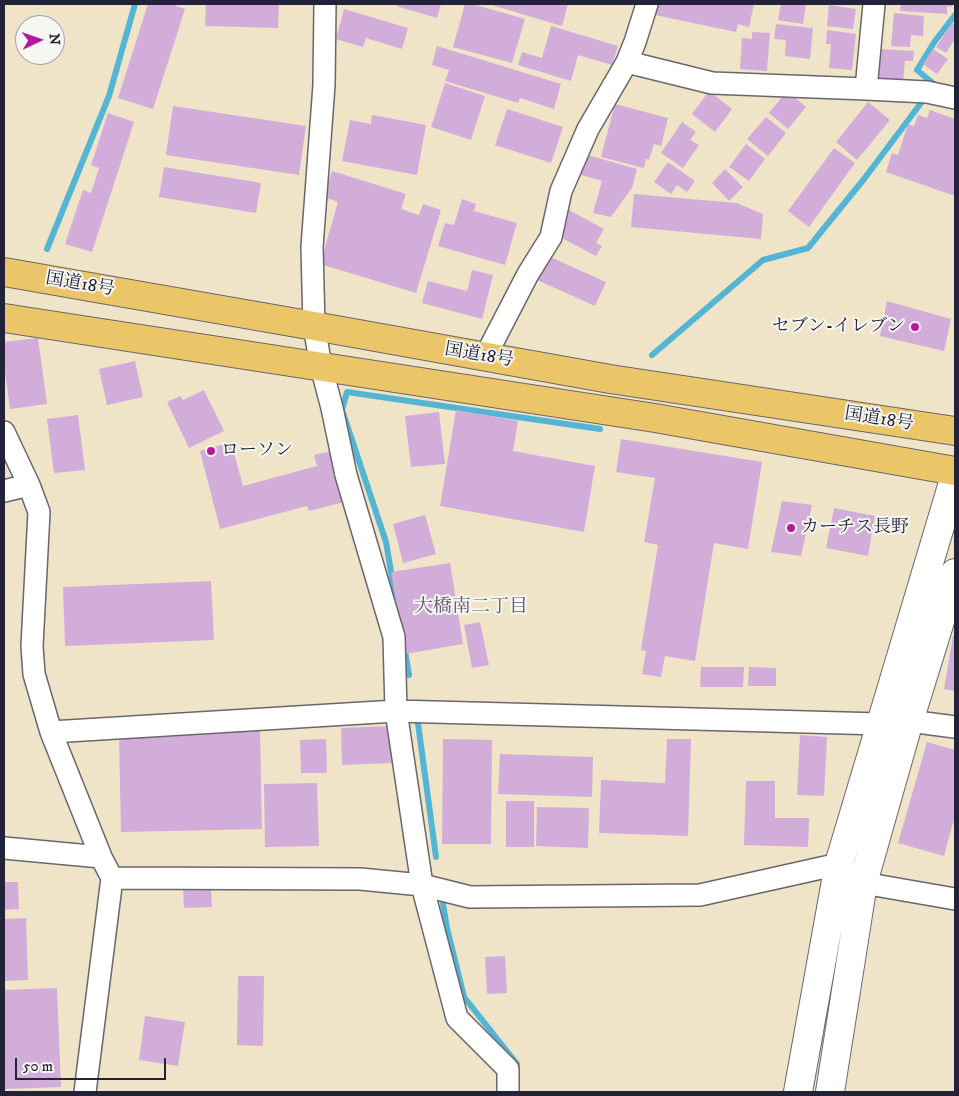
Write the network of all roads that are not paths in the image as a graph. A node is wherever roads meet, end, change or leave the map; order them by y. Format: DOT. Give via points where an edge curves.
graph roads {
  1 [pos="324,4"];
  2 [pos="647,4"];
  3 [pos="874,4"];
  4 [pos="627,62"];
  5 [pos="866,89"];
  6 [pos="955,98"];
  7 [pos="4,272"];
  8 [pos="5,324"];
  9 [pos="314,326"];
  10 [pos="485,357"];
  11 [pos="320,366"];
  12 [pos="955,431"];
  13 [pos="4,432"];
  14 [pos="955,471"];
  15 [pos="955,476"];
  16 [pos="28,484"];
  17 [pos="4,491"];
  18 [pos="955,573"];
  19 [pos="396,711"];
  20 [pos="909,721"];
  21 [pos="881,724"];
  22 [pos="955,727"];
  23 [pos="51,732"];
  24 [pos="4,848"];
  25 [pos="101,857"];
  26 [pos="839,864"];
  27 [pos="112,878"];
  28 [pos="863,883"];
  29 [pos="422,885"];
  30 [pos="955,899"];
  31 [pos="85,1092"];
  32 [pos="508,1092"];
  33 [pos="798,1092"];
  34 [pos="830,1092"];
  1 -- 9 [label="street" via="324,85 312,247"];
  2 -- 4 [label="street"];
  3 -- 5 [label="street"];
  4 -- 5 [label="street" via="712,83"];
  4 -- 10 [label="street" via="588,129 561,191 550,237"];
  5 -- 6 [label="street" via="927,92"];
  7 -- 9 [label="highway, 国道18号"];
  8 -- 11 [label="highway, 国道18号"];
  9 -- 10 [label="highway, 国道18号"];
  9 -- 11 [label="street"];
  10 -- 12 [label="highway, 国道18号" via="619,381"];
  11 -- 14 [label="highway, 国道18号" via="656,418"];
  11 -- 19 [label="street" via="346,475 394,637"];
  13 -- 16 [label="street"];
  15 -- 21 [label="street"];
  16 -- 17 [label="street"];
  16 -- 23 [label="street" via="39,512 32,646 34,674"];
  18 -- 20 [label="street"];
  19 -- 21 [label="street"];
  19 -- 23 [label="street"];
  19 -- 29 [label="street"];
  20 -- 21 [label="street"];
  20 -- 22 [label="street"];
  20 -- 28 [label="street"];
  21 -- 26 [label="street"];
  23 -- 25 [label="street"];
  24 -- 25 [label="street"];
  25 -- 27 [label="street"];
  26 -- 28 [label="street"];
  26 -- 29 [label="street" via="700,895 470,897"];
  26 -- 33 [label="street"];
  27 -- 29 [label="street" via="360,879"];
  27 -- 31 [label="street"];
  28 -- 30 [label="street"];
  28 -- 34 [label="street"];
  29 -- 32 [label="street" via="457,1018 508,1068"];
}
